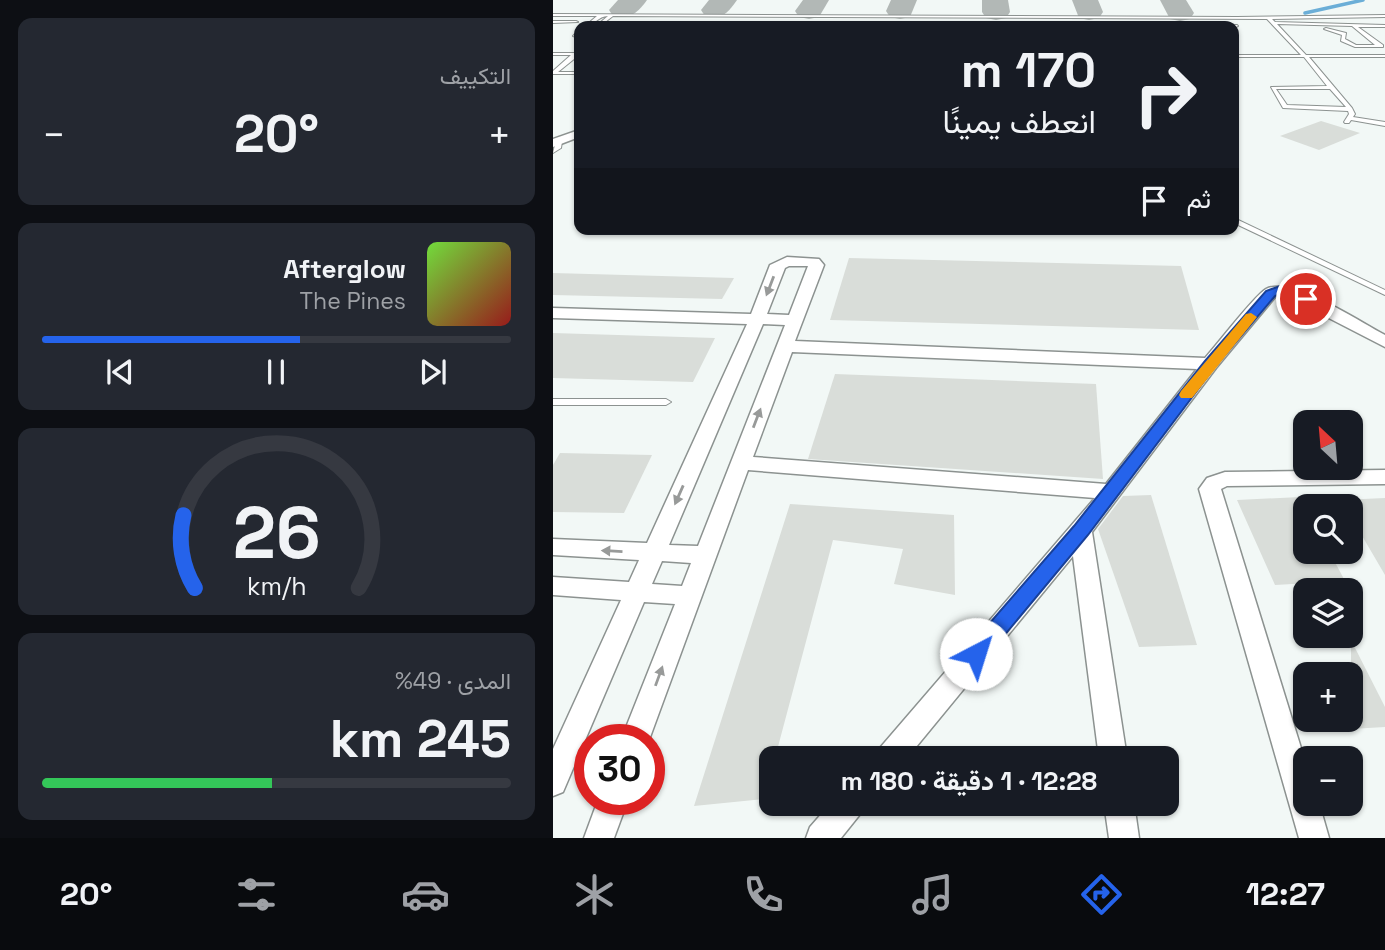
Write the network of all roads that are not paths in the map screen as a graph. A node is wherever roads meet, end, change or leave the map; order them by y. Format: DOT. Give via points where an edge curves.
graph roads {
  1 [pos="1385,13"];
  2 [pos="553,15"];
  3 [pos="570,15"];
  4 [pos="601,15"];
  5 [pos="612,15"];
  6 [pos="748,16"];
  7 [pos="781,16"];
  8 [pos="904,16"];
  9 [pos="1352,16"];
  10 [pos="1268,17"];
  11 [pos="1168,18"];
  12 [pos="593,21"];
  13 [pos="605,21"];
  14 [pos="744,21"];
  15 [pos="776,21"];
  16 [pos="903,21"];
  17 [pos="1171,21"];
  18 [pos="560,22"];
  19 [pos="574,22"];
  20 [pos="1273,23"];
  21 [pos="553,24"];
  22 [pos="1327,25"];
  23 [pos="1354,26"];
  24 [pos="1375,26"];
  25 [pos="1385,26"];
  26 [pos="1385,34"];
  27 [pos="1383,46"];
  28 [pos="553,54"];
  29 [pos="574,54"];
  30 [pos="1239,55"];
  31 [pos="574,56"];
  32 [pos="1305,56"];
  33 [pos="1385,56"];
  34 [pos="553,73"];
  35 [pos="574,73"];
  36 [pos="1331,87"];
  37 [pos="1350,109"];
  38 [pos="1385,124"];
  39 [pos="574,129"];
  40 [pos="574,135"];
  41 [pos="554,143"];
  42 [pos="1239,222"];
  43 [pos="1385,293"];
  44 [pos="553,313"];
  45 [pos="757,319"];
  46 [pos="793,320"];
  47 [pos="1385,342"];
  48 [pos="785,346"];
  49 [pos="1210,364"];
  50 [pos="553,402"];
  51 [pos="666,402"];
  52 [pos="740,463"];
  53 [pos="1385,477"];
  54 [pos="1111,492"];
  55 [pos="1081,531"];
  56 [pos="553,547"];
  57 [pos="654,553"];
  58 [pos="704,555"];
  59 [pos="553,586"];
  60 [pos="635,593"];
  61 [pos="689,596"];
  62 [pos="641,724"];
  63 [pos="899,746"];
  64 [pos="1111,746"];
  65 [pos="553,782"];
  66 [pos="607,815"];
  67 [pos="839,816"];
  68 [pos="1121,816"];
  69 [pos="599,838"];
  70 [pos="821,838"];
  71 [pos="1124,838"];
  72 [pos="1314,838"];
  1 -- 9 [label="lane"];
  2 -- 3 [label="lane"];
  3 -- 4 [label="lane"];
  3 -- 18 [label="lane"];
  4 -- 5 [label="lane"];
  4 -- 12 [label="lane"];
  5 -- 6 [label="lane"];
  5 -- 13 [label="lane"];
  6 -- 7 [label="lane"];
  6 -- 14 [label="lane"];
  7 -- 8 [label="lane"];
  7 -- 15 [label="lane"];
  8 -- 11 [label="lane"];
  8 -- 16 [label="lane"];
  9 -- 10 [label="lane"];
  9 -- 23 [label="lane" via="1348,20"];
  10 -- 11 [label="lane"];
  10 -- 20 [label="lane"];
  11 -- 17 [label="lane"];
  18 -- 19 [label="lane"];
  18 -- 21 [label="lane"];
  20 -- 22 [label="lane"];
  20 -- 32 [label="lane"];
  22 -- 23 [label="lane"];
  22 -- 27 [label="lane" via="1328,30 1344,34 1345,43"];
  23 -- 24 [label="lane"];
  23 -- 27 [label="lane"];
  24 -- 25 [label="lane"];
  24 -- 26 [label="lane"];
  28 -- 29 [label="lane"];
  30 -- 32 [label="lane"];
  31 -- 34 [label="lane"];
  32 -- 33 [label="lane"];
  32 -- 36 [label="lane"];
  34 -- 35 [label="lane"];
  36 -- 37 [label="lane"];
  36 -- 37 [label="lane" via="1273,88 1283,106"];
  37 -- 38 [label="lane" via="1349,120"];
  39 -- 41 [label="street"];
  40 -- 41 [label="street"];
  42 -- 43 [label="lane"];
  44 -- 45 [label="street"];
  45 -- 46 [label="street"];
  46 -- 45 [label="street, one-way" via="815,265 811,261 778,265"];
  45 -- 57 [label="street, one-way"];
  46 -- 48 [label="street"];
  47 -- 49 [label="street" via="1280,290 1270,293"];
  48 -- 49 [label="street"];
  52 -- 48 [label="street, one-way"];
  49 -- 54 [label="street"];
  50 -- 51 [label="lane"];
  52 -- 54 [label="street"];
  52 -- 58 [label="street"];
  53 -- 72 [label="street" via="1225,479 1210,489"];
  54 -- 55 [label="street"];
  55 -- 63 [label="street"];
  55 -- 64 [label="street"];
  57 -- 56 [label="street, one-way"];
  57 -- 58 [label="street"];
  57 -- 60 [label="street"];
  58 -- 61 [label="street"];
  59 -- 60 [label="street"];
  60 -- 61 [label="street"];
  60 -- 65 [label="street"];
  62 -- 61 [label="street, one-way"];
  66 -- 69 [label="street"];
  67 -- 70 [label="street"];
  68 -- 71 [label="street"];
}
